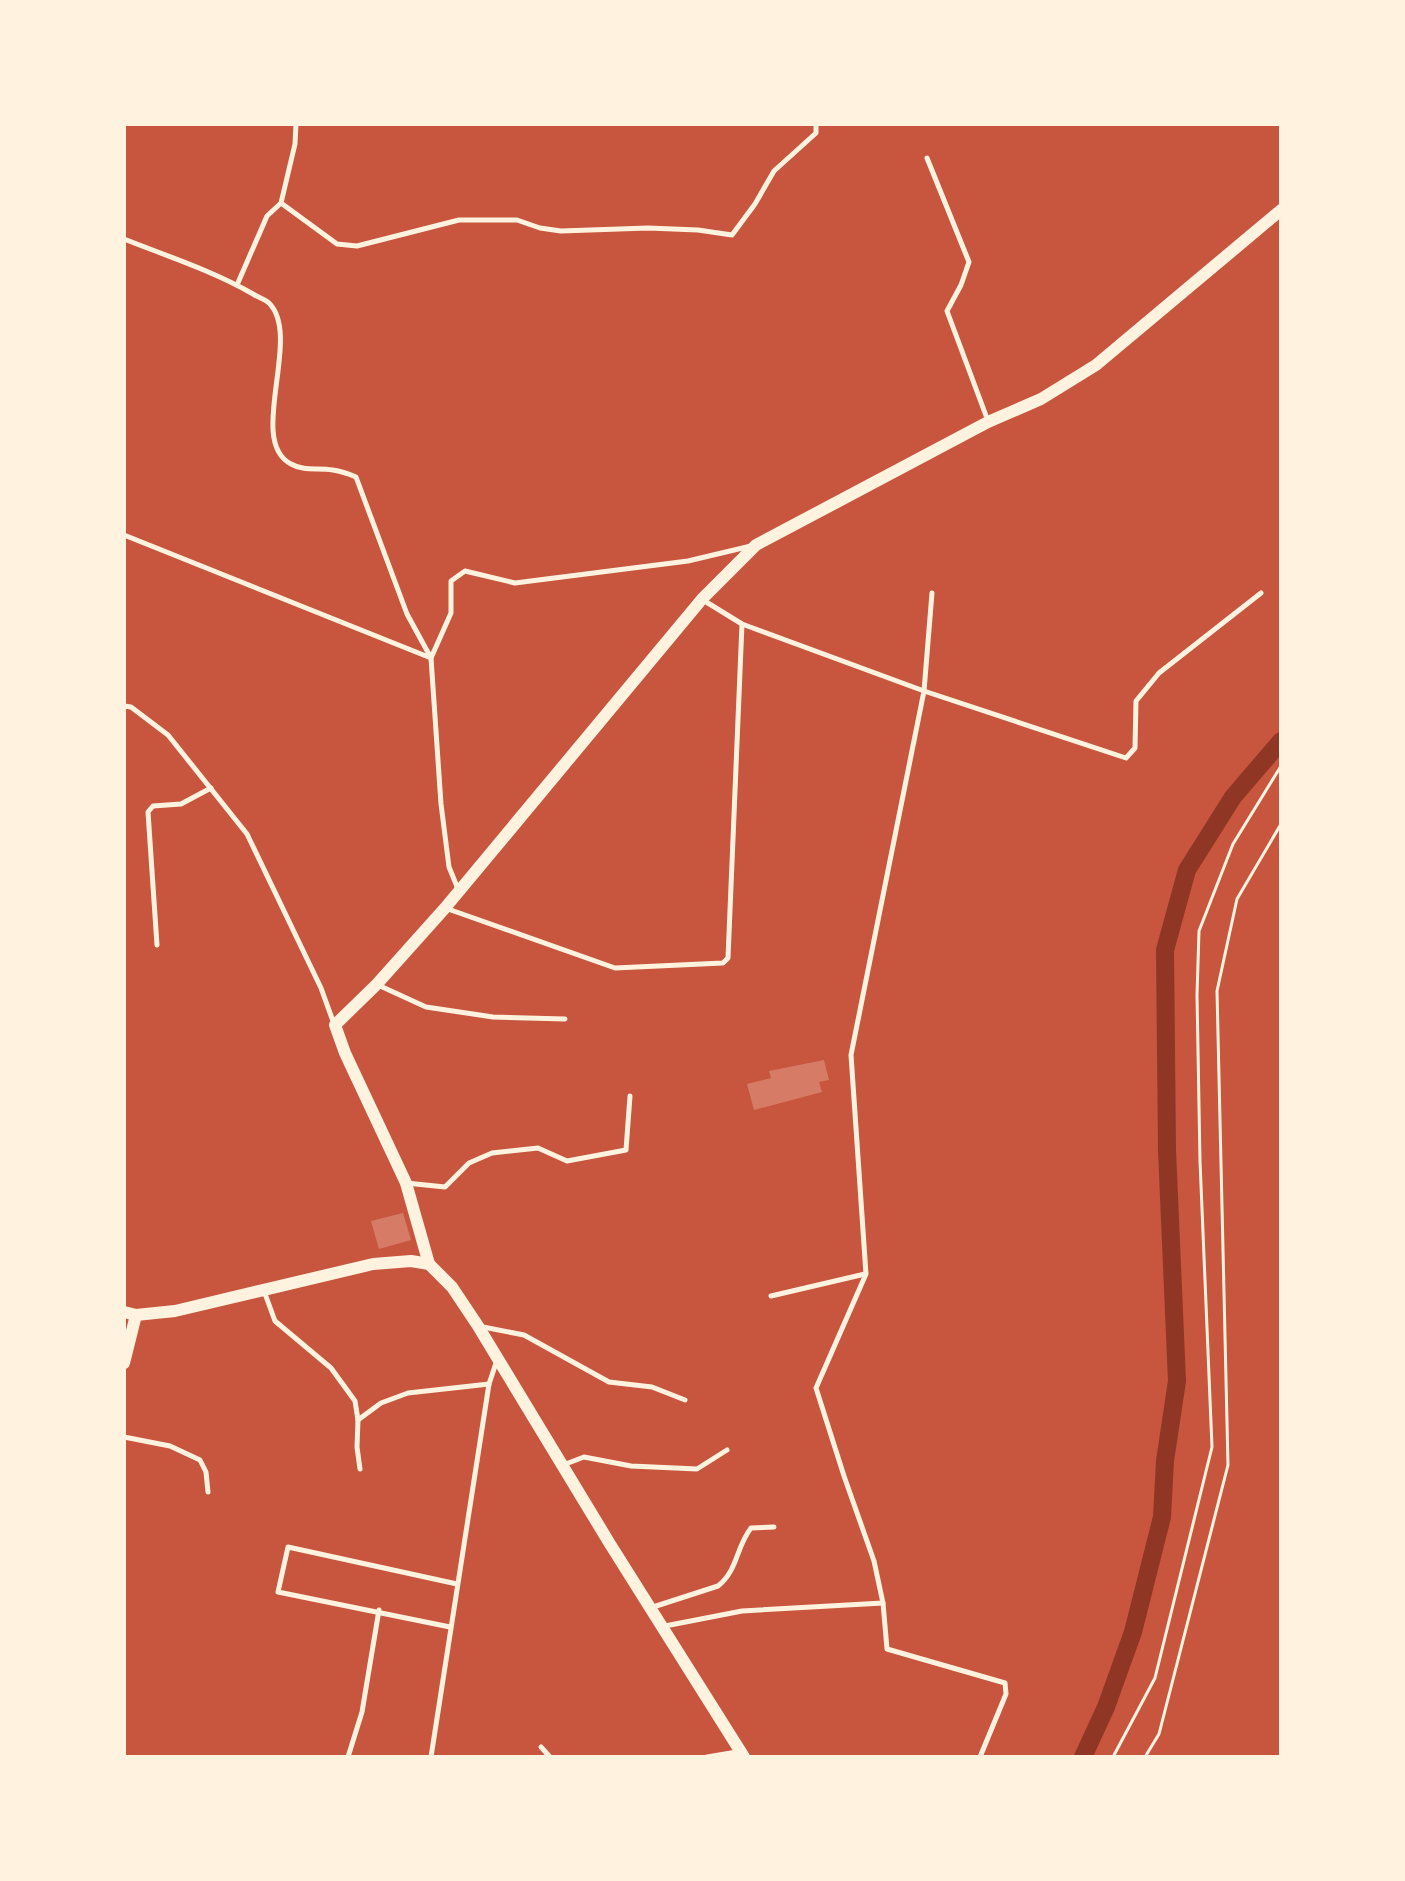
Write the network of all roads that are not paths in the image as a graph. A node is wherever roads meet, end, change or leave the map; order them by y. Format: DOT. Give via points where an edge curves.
graph roads {
  1 [pos="296,124"];
  2 [pos="816,124"];
  3 [pos="927,158"];
  4 [pos="281,203"];
  5 [pos="1281,210"];
  6 [pos="124,239"];
  7 [pos="237,285"];
  8 [pos="988,422"];
  9 [pos="124,535"];
  10 [pos="756,545"];
  11 [pos="932,593"];
  12 [pos="1261,593"];
  13 [pos="702,599"];
  14 [pos="742,624"];
  15 [pos="431,658"];
  16 [pos="924,691"];
  17 [pos="124,706"];
  18 [pos="211,788"];
  19 [pos="459,891"];
  20 [pos="445,908"];
  21 [pos="157,945"];
  22 [pos="377,984"];
  23 [pos="565,1019"];
  24 [pos="335,1025"];
  25 [pos="630,1096"];
  26 [pos="406,1183"];
  27 [pos="429,1264"];
  28 [pos="866,1274"];
  29 [pos="263,1290"];
  30 [pos="771,1296"];
  31 [pos="130,1313"];
  32 [pos="478,1326"];
  33 [pos="497,1359"];
  34 [pos="124,1363"];
  35 [pos="489,1384"];
  36 [pos="685,1400"];
  37 [pos="358,1420"];
  38 [pos="124,1437"];
  39 [pos="727,1450"];
  40 [pos="562,1465"];
  41 [pos="360,1469"];
  42 [pos="208,1492"];
  43 [pos="774,1527"];
  44 [pos="457,1584"];
  45 [pos="883,1603"];
  46 [pos="649,1608"];
  47 [pos="379,1610"];
  48 [pos="450,1627"];
  49 [pos="662,1627"];
  50 [pos="541,1747"];
  51 [pos="742,1754"];
  52 [pos="348,1757"];
  53 [pos="431,1757"];
  54 [pos="550,1757"];
  55 [pos="707,1757"];
  56 [pos="980,1757"];
  1 -- 4 [label="lane"];
  2 -- 4 [label="lane" via="816,133 774,171 732,235 648,228 561,231 517,220 459,220 357,246 337,244"];
  3 -- 8 [label="lane" via="969,262 947,311"];
  4 -- 7 [label="lane" via="267,216"];
  5 -- 8 [label="street" via="1096,365 1041,399"];
  6 -- 7 [label="lane"];
  7 -- 15 [label="lane" via="270,304 278,321 274,446 289,464 356,477 407,614"];
  8 -- 10 [label="street"];
  9 -- 15 [label="lane"];
  10 -- 13 [label="street"];
  10 -- 15 [label="lane" via="688,561 515,583 465,571 451,581 451,613"];
  11 -- 16 [label="lane"];
  12 -- 16 [label="lane" via="1159,673 1136,701 1135,748 1126,758"];
  13 -- 14 [label="lane"];
  13 -- 19 [label="street"];
  14 -- 16 [label="lane"];
  14 -- 20 [label="lane" via="728,958 723,963 615,968"];
  15 -- 19 [label="lane" via="441,804 449,867"];
  16 -- 28 [label="lane" via="851,1055"];
  17 -- 18 [label="lane" via="168,735"];
  18 -- 21 [label="lane" via="181,804 153,806 148,812"];
  18 -- 24 [label="lane" via="247,834"];
  19 -- 20 [label="street"];
  20 -- 22 [label="street"];
  22 -- 23 [label="lane" via="426,1007 493,1017"];
  22 -- 24 [label="street"];
  24 -- 26 [label="street"];
  25 -- 26 [label="lane" via="626,1150 567,1161 538,1148 515,1149 469,1163 445,1187"];
  26 -- 27 [label="street"];
  27 -- 29 [label="street" via="373,1264"];
  27 -- 32 [label="street"];
  28 -- 30 [label="lane"];
  28 -- 45 [label="lane" via="816,1388"];
  29 -- 31 [label="street" via="175,1311"];
  29 -- 37 [label="lane" via="275,1321 331,1368 355,1401"];
  31 -- 34 [label="street"];
  32 -- 33 [label="street"];
  32 -- 36 [label="lane" via="524,1335 609,1382 652,1387"];
  33 -- 35 [label="lane"];
  33 -- 40 [label="street"];
  35 -- 37 [label="lane" via="408,1393 381,1403"];
  35 -- 44 [label="lane"];
  37 -- 41 [label="lane"];
  38 -- 42 [label="lane" via="170,1446 200,1460"];
  39 -- 40 [label="lane" via="697,1469 584,1457"];
  40 -- 46 [label="street"];
  43 -- 46 [label="lane" via="751,1528 735,1566 718,1586"];
  44 -- 47 [label="lane" via="288,1547 278,1592"];
  44 -- 48 [label="lane"];
  45 -- 49 [label="lane" via="742,1611"];
  45 -- 56 [label="lane" via="887,1649 1005,1683 1006,1694"];
  46 -- 49 [label="street"];
  47 -- 48 [label="lane"];
  47 -- 52 [label="lane" via="362,1712"];
  48 -- 53 [label="lane"];
  49 -- 51 [label="street"];
  50 -- 54 [label="lane"];
  51 -- 55 [label="lane"];
}
